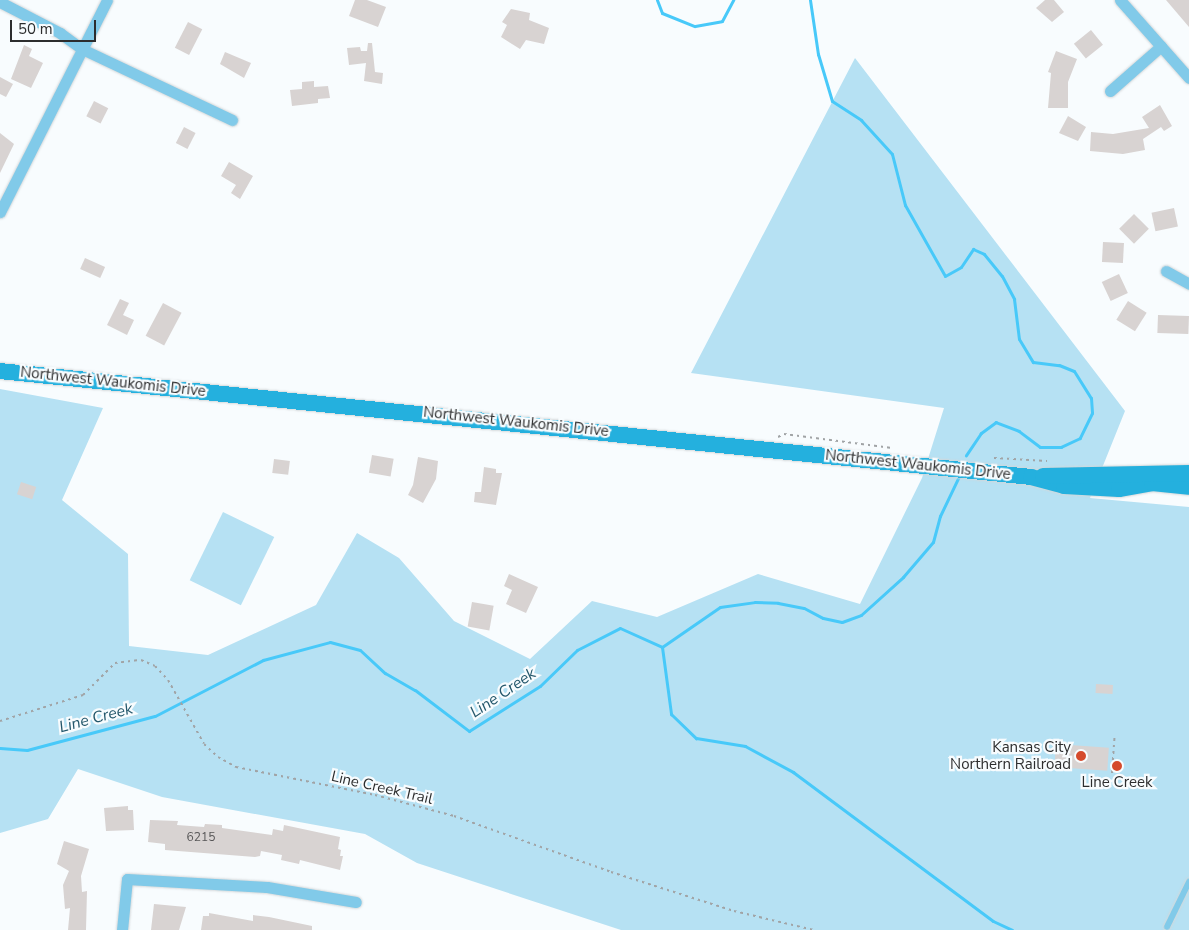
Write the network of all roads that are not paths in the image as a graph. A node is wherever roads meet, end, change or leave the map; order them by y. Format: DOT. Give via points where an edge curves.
graph roads {
  1 [pos="107,0"];
  2 [pos="1120,0"];
  3 [pos="0,2"];
  4 [pos="1161,46"];
  5 [pos="82,49"];
  6 [pos="1189,78"];
  7 [pos="1110,91"];
  8 [pos="232,120"];
  9 [pos="1,206"];
  10 [pos="1166,272"];
  11 [pos="1189,284"];
  12 [pos="0,371"];
  13 [pos="1189,473"];
  14 [pos="1031,477"];
  15 [pos="1189,487"];
  16 [pos="1189,882"];
  17 [pos="356,902"];
  18 [pos="1167,927"];
  19 [pos="122,930"];
  1 -- 5 [label="street"];
  2 -- 4 [label="street"];
  3 -- 5 [label="street" via="68,37"];
  4 -- 6 [label="street"];
  4 -- 7 [label="street"];
  5 -- 8 [label="street"];
  5 -- 9 [label="street"];
  10 -- 11 [label="street"];
  12 -- 14 [label="main road, Northwest Waukomis Drive"];
  13 -- 14 [label="main road, Northwest Waukomis Drive"];
  14 -- 15 [label="main road, Northwest Waukomis Drive" via="1064,486 1091,488 1119,489 1152,483"];
  16 -- 18 [label="lane"];
  17 -- 19 [label="street" via="267,887 128,879"];
}
